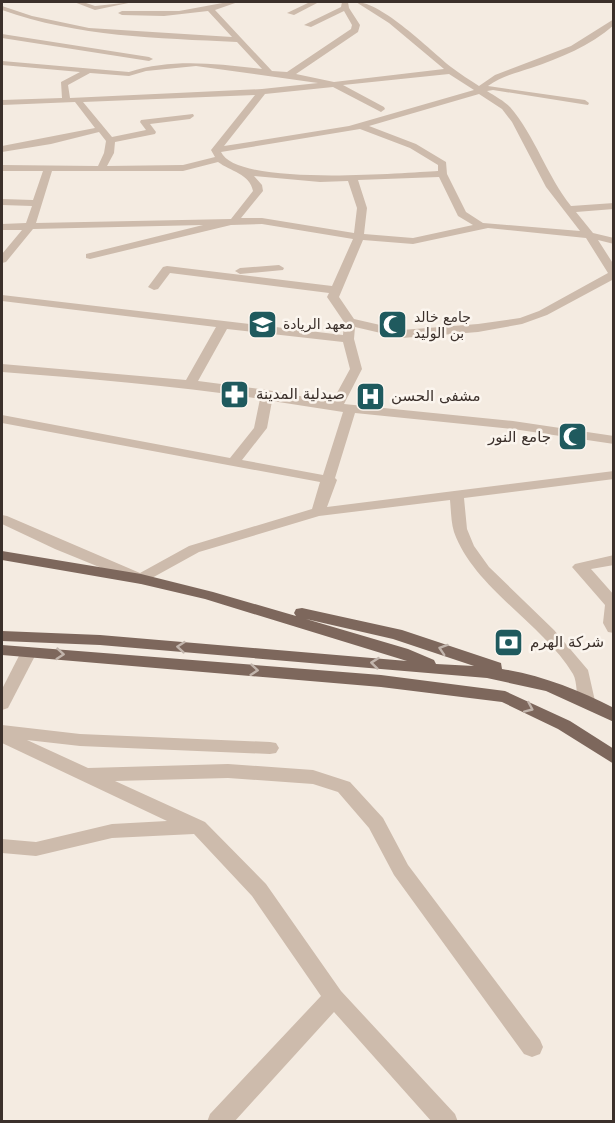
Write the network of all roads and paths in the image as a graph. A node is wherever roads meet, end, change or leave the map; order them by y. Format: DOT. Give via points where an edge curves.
graph roads {
  1 [pos="78,2"];
  2 [pos="129,2"];
  3 [pos="234,2"];
  4 [pos="315,2"];
  5 [pos="359,2"];
  6 [pos="193,3"];
  7 [pos="345,5"];
  8 [pos="2,8"];
  9 [pos="210,9"];
  10 [pos="122,13"];
  11 [pos="291,13"];
  12 [pos="168,14"];
  13 [pos="614,21"];
  14 [pos="308,25"];
  15 [pos="2,36"];
  16 [pos="239,40"];
  17 [pos="149,59"];
  18 [pos="2,63"];
  19 [pos="14,64"];
  20 [pos="2,70"];
  21 [pos="88,71"];
  22 [pos="451,71"];
  23 [pos="269,72"];
  24 [pos="290,75"];
  25 [pos="338,85"];
  26 [pos="480,89"];
  27 [pos="262,92"];
  28 [pos="66,100"];
  29 [pos="77,100"];
  30 [pos="51,101"];
  31 [pos="2,103"];
  32 [pos="585,103"];
  33 [pos="381,109"];
  34 [pos="2,114"];
  35 [pos="190,116"];
  36 [pos="342,122"];
  37 [pos="360,126"];
  38 [pos="101,129"];
  39 [pos="110,140"];
  40 [pos="224,140"];
  41 [pos="2,149"];
  42 [pos="218,154"];
  43 [pos="102,167"];
  44 [pos="2,168"];
  45 [pos="49,168"];
  46 [pos="183,168"];
  47 [pos="243,171"];
  48 [pos="442,174"];
  49 [pos="352,178"];
  50 [pos="2,202"];
  51 [pos="37,203"];
  52 [pos="614,206"];
  53 [pos="570,209"];
  54 [pos="234,221"];
  55 [pos="30,226"];
  56 [pos="481,226"];
  57 [pos="2,227"];
  58 [pos="589,235"];
  59 [pos="359,237"];
  60 [pos="614,241"];
  61 [pos="90,256"];
  62 [pos="2,258"];
  63 [pos="213,274"];
  64 [pos="613,274"];
  65 [pos="284,284"];
  66 [pos="154,287"];
  67 [pos="336,290"];
  68 [pos="2,298"];
  69 [pos="350,322"];
  70 [pos="222,327"];
  71 [pos="348,339"];
  72 [pos="2,368"];
  73 [pos="190,384"];
  74 [pos="267,394"];
  75 [pos="344,408"];
  76 [pos="2,419"];
  77 [pos="614,440"];
  78 [pos="234,463"];
  79 [pos="614,475"];
  80 [pos="330,480"];
  81 [pos="457,496"];
  82 [pos="318,512"];
  83 [pos="2,519"];
  84 [pos="2,556"];
  85 [pos="614,560"];
  86 [pos="141,579"];
  87 [pos="208,595"];
  88 [pos="614,628"];
  89 [pos="2,636"];
  90 [pos="2,650"];
  91 [pos="29,652"];
  92 [pos="441,670"];
  93 [pos="518,676"];
  94 [pos="505,697"];
  95 [pos="587,701"];
  96 [pos="2,704"];
  97 [pos="614,716"];
  98 [pos="2,731"];
  99 [pos="2,736"];
  100 [pos="270,748"];
  101 [pos="614,758"];
  102 [pos="86,775"];
  103 [pos="198,827"];
  104 [pos="2,846"];
  105 [pos="334,997"];
  106 [pos="532,1047"];
  107 [pos="218,1122"];
  108 [pos="447,1122"];
  1 -- 2 [label="street" via="95,8"];
  3 -- 9 [label="street"];
  4 -- 11 [label="street"];
  5 -- 22 [label="street" via="392,21"];
  6 -- 12 [label="street"];
  7 -- 14 [label="street"];
  7 -- 24 [label="street" via="355,30"];
  8 -- 16 [label="street" via="65,25"];
  9 -- 12 [label="street"];
  9 -- 16 [label="street"];
  10 -- 12 [label="street"];
  13 -- 26 [label="street" via="599,35 560,55 506,74"];
  15 -- 17 [label="street"];
  16 -- 23 [label="street"];
  18 -- 19 [label="street"];
  19 -- 20 [label="street"];
  19 -- 21 [label="street"];
  21 -- 23 [label="street" via="132,74 198,64"];
  21 -- 28 [label="street" via="64,84"];
  22 -- 25 [label="street"];
  22 -- 26 [label="street"];
  23 -- 24 [label="street"];
  24 -- 25 [label="street"];
  25 -- 27 [label="street"];
  25 -- 33 [label="street"];
  26 -- 32 [label="street" via="493,87"];
  26 -- 37 [label="street"];
  26 -- 53 [label="street" via="505,107 516,121 551,187"];
  27 -- 29 [label="street"];
  27 -- 40 [label="street"];
  28 -- 29 [label="street"];
  28 -- 30 [label="street"];
  29 -- 38 [label="street"];
  30 -- 31 [label="street"];
  30 -- 34 [label="street"];
  35 -- 39 [label="street" via="144,122 152,132"];
  36 -- 40 [label="street"];
  37 -- 42 [label="street"];
  37 -- 48 [label="street" via="428,152 443,164"];
  38 -- 39 [label="street"];
  38 -- 41 [label="street"];
  39 -- 43 [label="street"];
  40 -- 42 [label="street"];
  42 -- 46 [label="street"];
  42 -- 47 [label="street"];
  43 -- 45 [label="street"];
  43 -- 46 [label="street"];
  44 -- 45 [label="street"];
  45 -- 51 [label="street"];
  46 -- 47 [label="street"];
  47 -- 49 [label="street" via="320,179"];
  47 -- 54 [label="street" via="258,191"];
  48 -- 49 [label="street"];
  48 -- 56 [label="street" via="462,214"];
  49 -- 59 [label="street" via="362,208"];
  50 -- 51 [label="street"];
  51 -- 55 [label="street"];
  52 -- 53 [label="street"];
  53 -- 58 [label="street"];
  54 -- 55 [label="street"];
  54 -- 59 [label="street" via="262,221"];
  54 -- 61 [label="street"];
  55 -- 57 [label="street"];
  55 -- 62 [label="street"];
  56 -- 58 [label="street"];
  56 -- 59 [label="street" via="413,241"];
  58 -- 60 [label="street"];
  58 -- 64 [label="street"];
  59 -- 67 [label="street"];
  63 -- 65 [label="street"];
  63 -- 65 [label="street" via="277,263"];
  63 -- 66 [label="street" via="167,269"];
  64 -- 69 [label="street" via="522,321 402,334"];
  65 -- 67 [label="street"];
  67 -- 69 [label="street" via="333,297"];
  68 -- 70 [label="street" via="131,311"];
  69 -- 71 [label="street"];
  70 -- 71 [label="street"];
  70 -- 73 [label="street"];
  71 -- 75 [label="street" via="356,369"];
  72 -- 73 [label="street"];
  73 -- 74 [label="street"];
  74 -- 75 [label="street"];
  74 -- 78 [label="street" via="260,428"];
  75 -- 77 [label="street" via="513,425"];
  75 -- 80 [label="street"];
  76 -- 78 [label="street"];
  78 -- 80 [label="street"];
  79 -- 81 [label="street"];
  80 -- 82 [label="street"];
  81 -- 82 [label="street"];
  81 -- 95 [label="street" via="460,529 467,546 484,570 582,674"];
  82 -- 86 [label="street" via="194,549"];
  83 -- 86 [label="street"];
  84 -- 86 [label="main road"];
  85 -- 88 [label="street" via="580,567 614,604"];
  86 -- 87 [label="main road"];
  87 -- 92 [label="main road" via="402,653"];
  93 -- 87 [label="main road, one-way" via="396,634"];
  92 -- 89 [label="main road, one-way" via="112,641"];
  90 -- 91 [label="main road"];
  91 -- 94 [label="main road, one-way" via="381,681"];
  91 -- 96 [label="street"];
  92 -- 93 [label="main road"];
  92 -- 94 [label="main road"];
  93 -- 95 [label="main road"];
  94 -- 101 [label="main road, one-way" via="564,724"];
  95 -- 97 [label="main road"];
  98 -- 100 [label="street" via="80,740"];
  99 -- 102 [label="street"];
  102 -- 103 [label="street"];
  102 -- 106 [label="street" via="228,771 313,777 344,787 376,823 401,870"];
  103 -- 104 [label="street" via="112,831 36,849"];
  103 -- 105 [label="street" via="259,890"];
  105 -- 107 [label="street"];
  105 -- 108 [label="street"];
}
